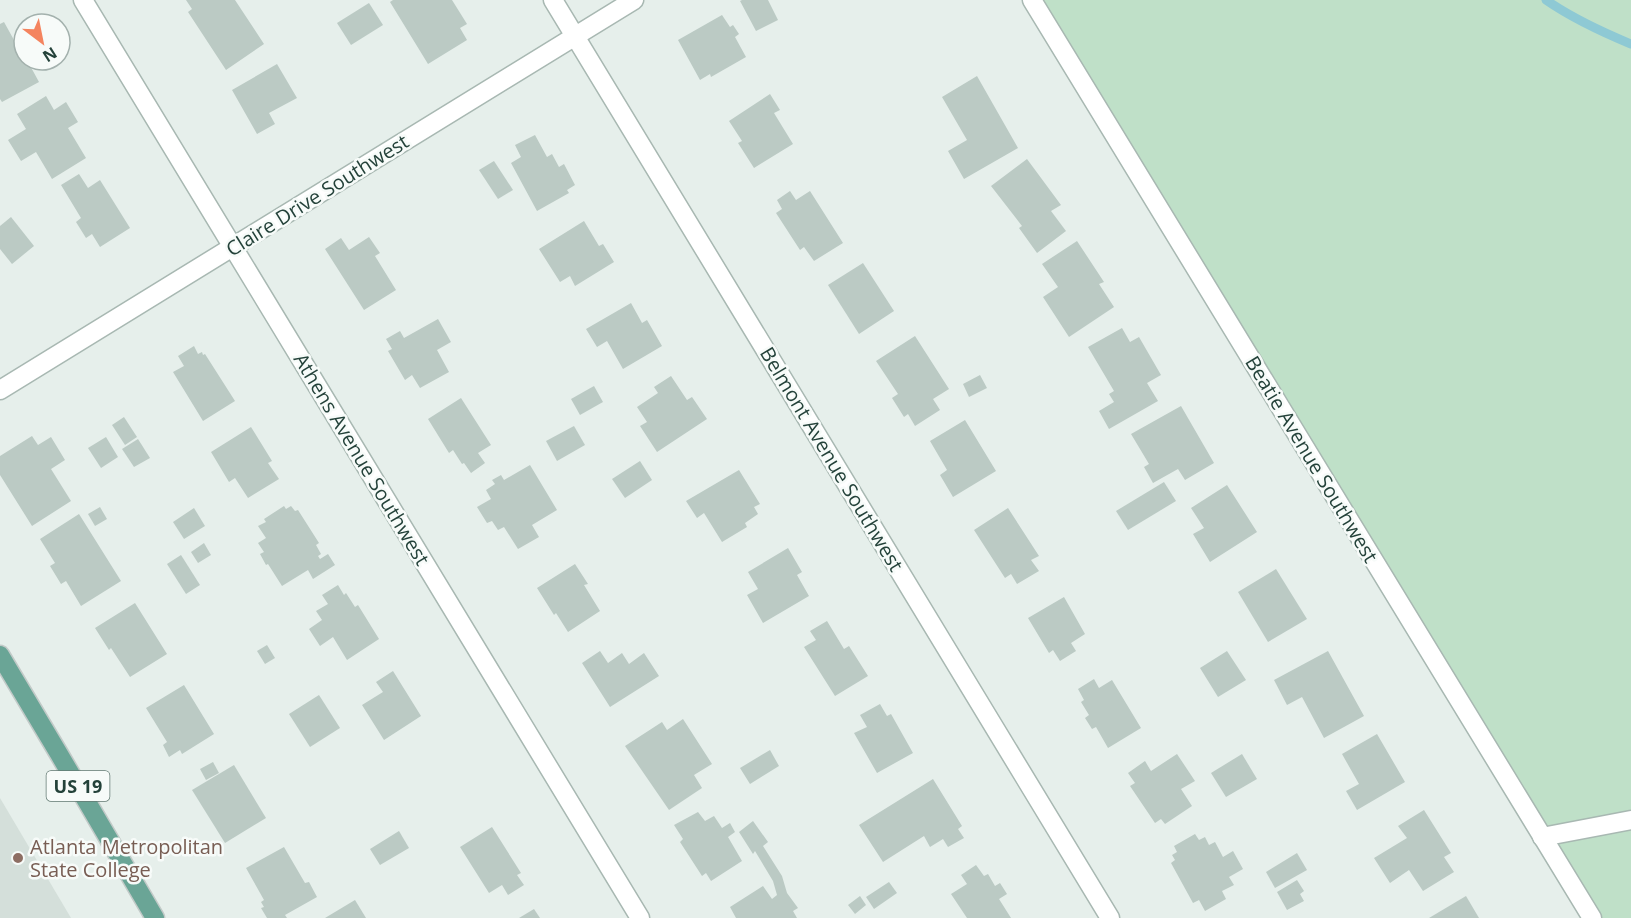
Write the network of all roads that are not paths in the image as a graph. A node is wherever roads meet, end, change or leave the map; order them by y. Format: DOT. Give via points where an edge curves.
graph roads {
  1 [pos="83,0"];
  2 [pos="554,0"];
  3 [pos="634,0"];
  4 [pos="1032,0"];
  5 [pos="575,36"];
  6 [pos="233,247"];
  7 [pos="0,390"];
  8 [pos="0,656"];
  9 [pos="1631,820"];
  10 [pos="1542,837"];
  11 [pos="154,918"];
  12 [pos="640,918"];
  13 [pos="1110,918"];
  14 [pos="1592,918"];
  1 -- 6 [label="street, Athens Avenue Southwest"];
  2 -- 5 [label="street, Belmont Avenue Southwest"];
  3 -- 5 [label="street, Claire Drive Southwest"];
  4 -- 10 [label="street, Beatie Avenue Southwest"];
  5 -- 6 [label="street, Claire Drive Southwest"];
  5 -- 13 [label="street, Belmont Avenue Southwest"];
  6 -- 7 [label="street, Claire Drive Southwest"];
  6 -- 12 [label="street, Athens Avenue Southwest"];
  8 -- 11 [label="main road, US 19"];
  9 -- 10 [label="street"];
  10 -- 14 [label="street, Beatie Avenue Southwest"];
}
